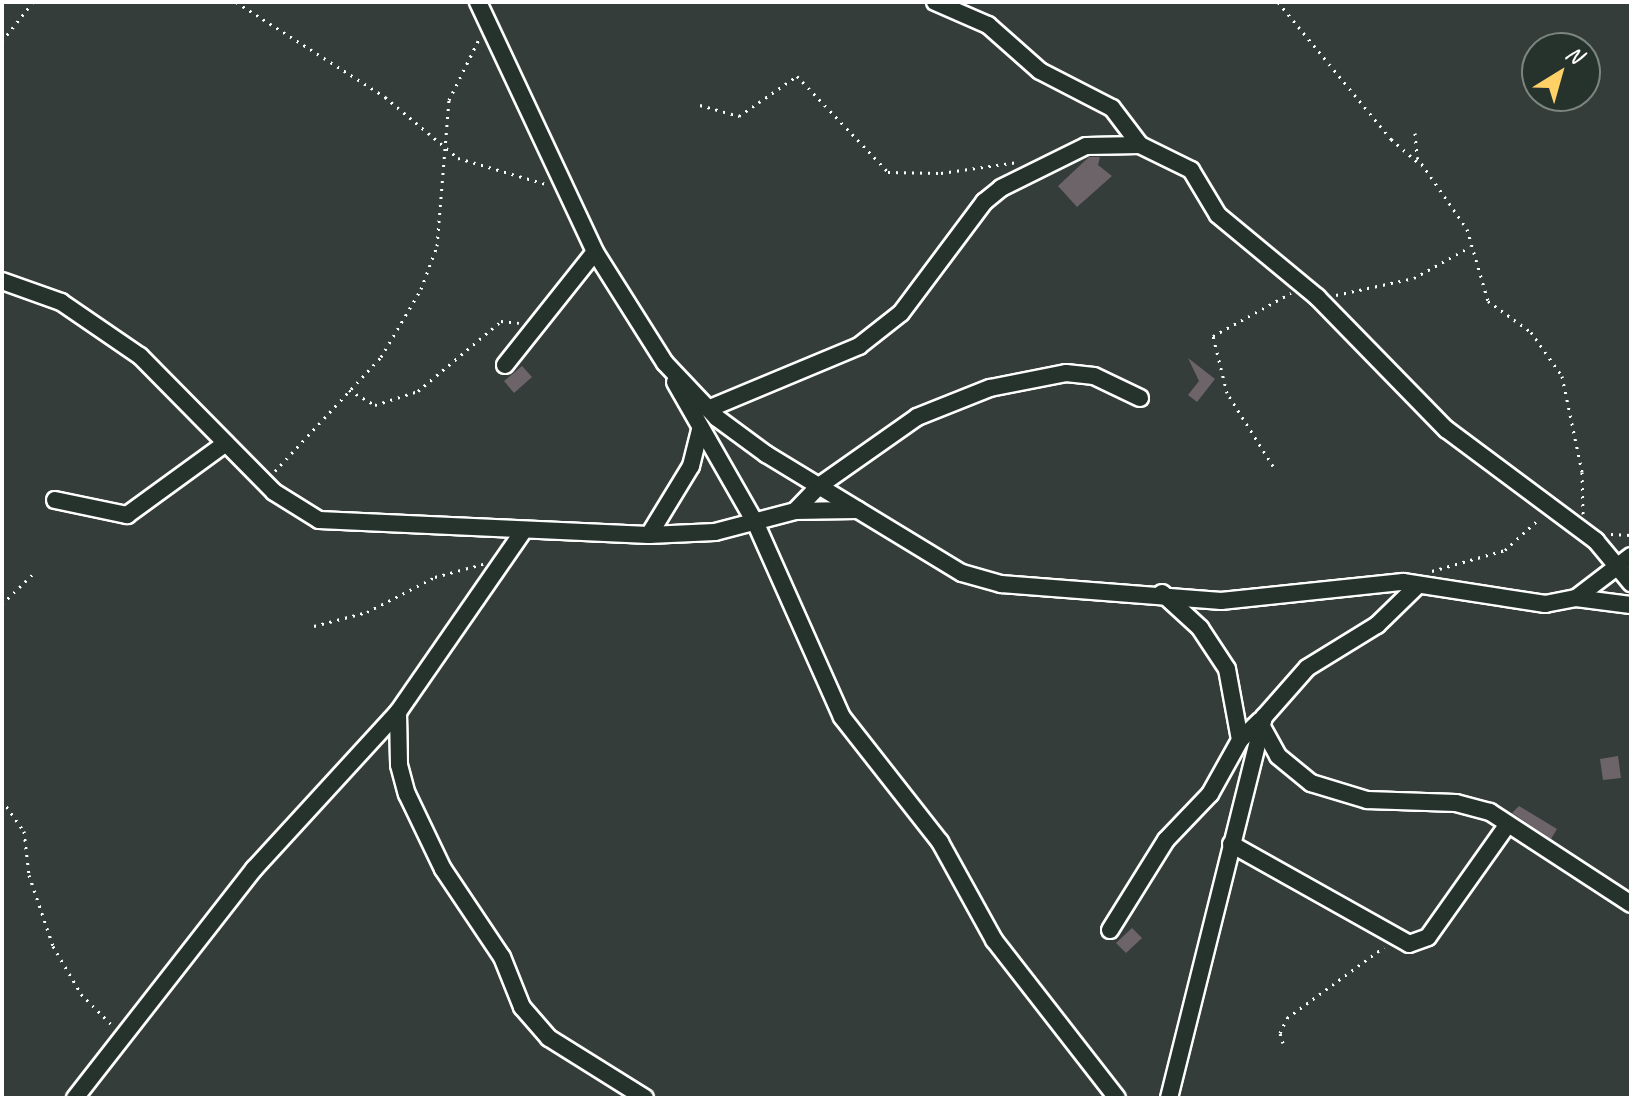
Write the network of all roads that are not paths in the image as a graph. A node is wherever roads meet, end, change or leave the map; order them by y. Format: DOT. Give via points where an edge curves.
graph roads {
  1 [pos="935,2"];
  2 [pos="479,3"];
  3 [pos="1140,145"];
  4 [pos="595,252"];
  5 [pos="2,281"];
  6 [pos="665,363"];
  7 [pos="505,365"];
  8 [pos="1140,398"];
  9 [pos="708,409"];
  10 [pos="700,430"];
  11 [pos="226,443"];
  12 [pos="819,486"];
  13 [pos="55,500"];
  14 [pos="795,511"];
  15 [pos="864,511"];
  16 [pos="756,524"];
  17 [pos="522,533"];
  18 [pos="649,535"];
  19 [pos="1625,561"];
  20 [pos="1631,583"];
  21 [pos="1418,585"];
  22 [pos="1162,593"];
  23 [pos="1576,598"];
  24 [pos="1631,605"];
  25 [pos="398,712"];
  26 [pos="1262,721"];
  27 [pos="1240,740"];
  28 [pos="1508,824"];
  29 [pos="1231,844"];
  30 [pos="1631,904"];
  31 [pos="1110,930"];
  32 [pos="75,1098"];
  33 [pos="645,1098"];
  34 [pos="1117,1098"];
  35 [pos="1169,1098"];
  1 -- 3 [label="street" via="988,25 1040,71 1112,108"];
  2 -- 4 [label="street"];
  3 -- 9 [label="street" via="1086,146 991,195 901,313 859,346"];
  3 -- 19 [label="street" via="1191,170 1218,215 1312,294 1446,429"];
  4 -- 6 [label="street"];
  4 -- 7 [label="street"];
  5 -- 11 [label="street" via="42,293 97,325 160,373"];
  6 -- 9 [label="street"];
  6 -- 10 [label="street"];
  8 -- 12 [label="street" via="1094,376 1066,373 990,388 917,417"];
  9 -- 12 [label="street"];
  10 -- 16 [label="street"];
  10 -- 18 [label="street" via="691,466"];
  11 -- 13 [label="street" via="127,515"];
  11 -- 17 [label="street" via="292,507 319,520"];
  12 -- 14 [label="street"];
  12 -- 15 [label="street"];
  14 -- 15 [label="street"];
  14 -- 16 [label="street"];
  15 -- 22 [label="street" via="980,580"];
  16 -- 18 [label="street"];
  16 -- 34 [label="street" via="842,717 940,842 994,940"];
  17 -- 18 [label="street"];
  17 -- 25 [label="street"];
  19 -- 20 [label="street"];
  19 -- 23 [label="street"];
  21 -- 22 [label="street" via="1259,600"];
  21 -- 23 [label="street" via="1545,604"];
  21 -- 26 [label="street" via="1377,625 1285,687"];
  22 -- 27 [label="street" via="1200,628 1227,669"];
  23 -- 24 [label="street"];
  25 -- 32 [label="street" via="254,869"];
  25 -- 33 [label="street" via="399,765 407,794 443,869 502,957 522,1007 549,1038"];
  26 -- 27 [label="street"];
  26 -- 28 [label="street" via="1278,756 1311,783 1367,800 1456,803"];
  26 -- 29 [label="street"];
  27 -- 31 [label="street" via="1214,787 1166,840"];
  28 -- 29 [label="street" via="1428,937 1409,944"];
  28 -- 30 [label="street"];
  29 -- 35 [label="street"];
}
